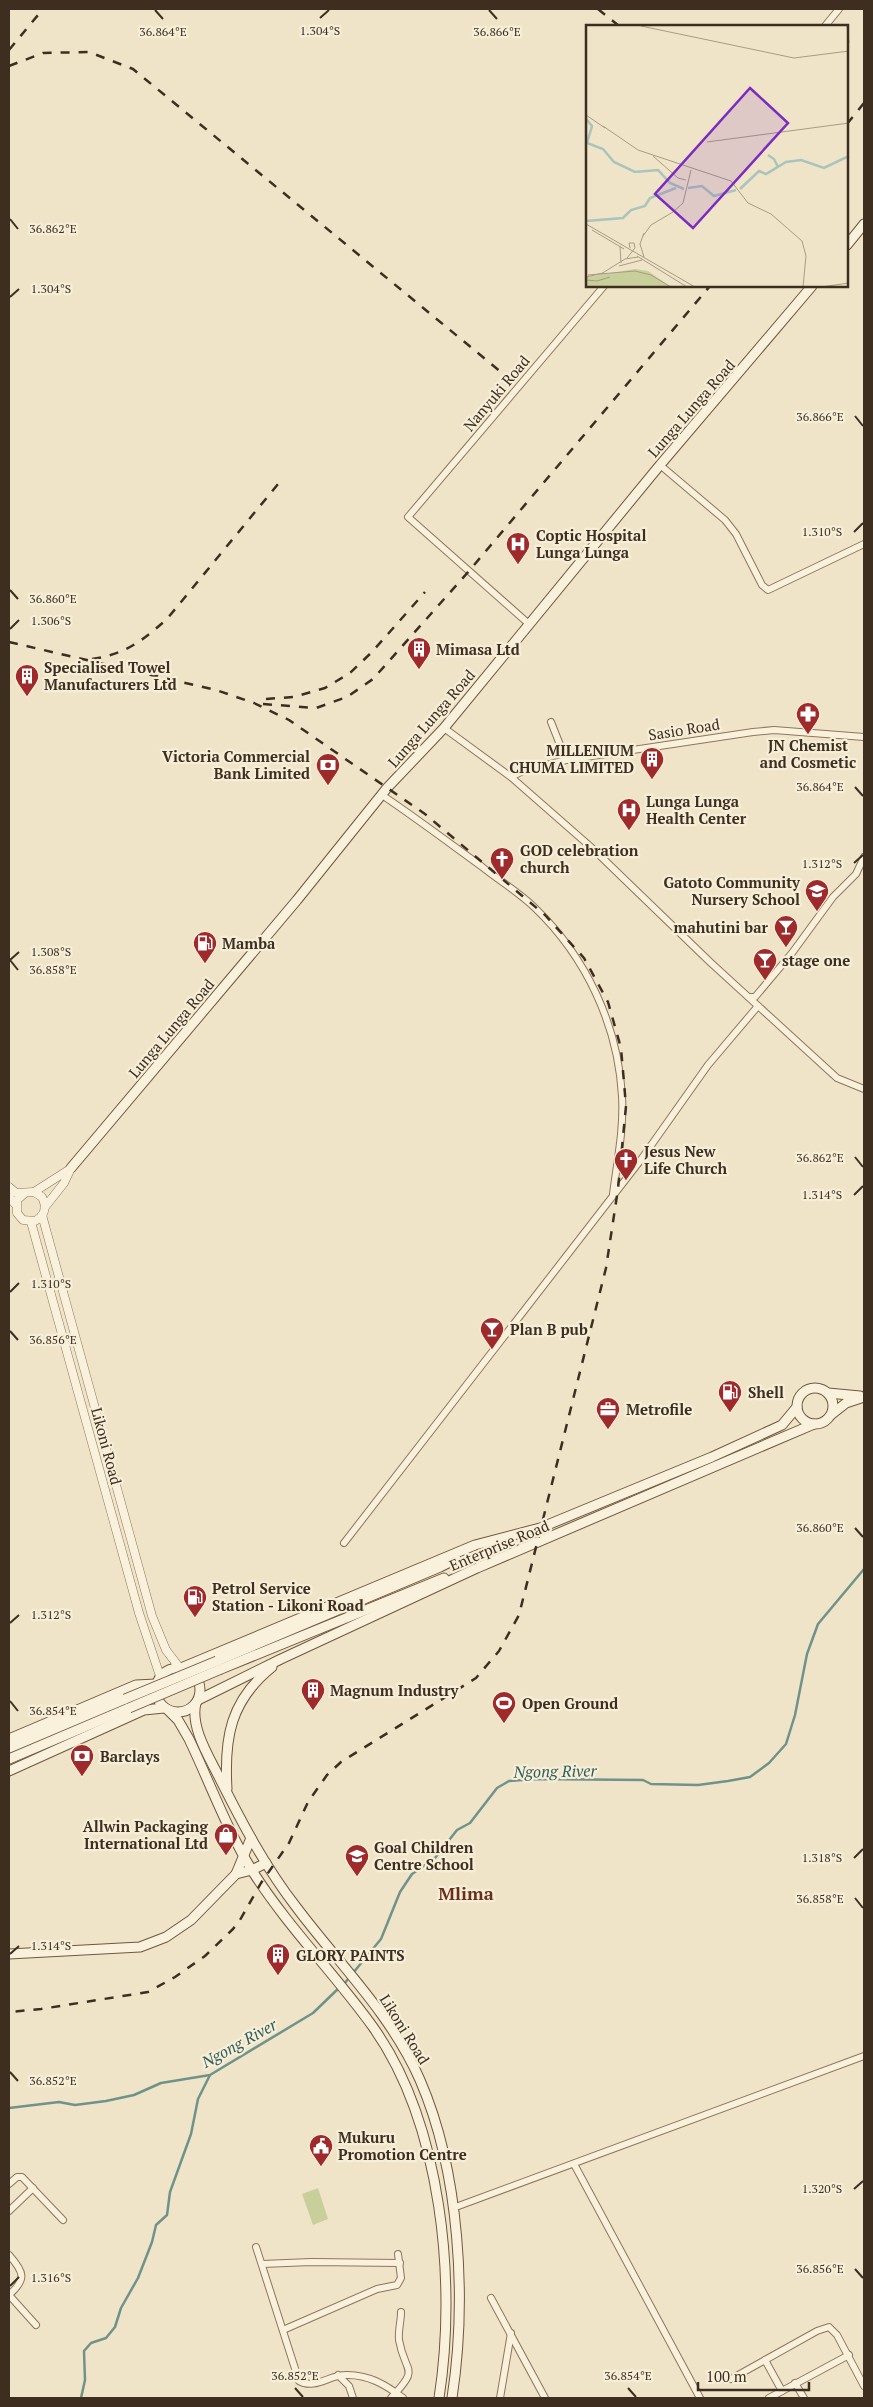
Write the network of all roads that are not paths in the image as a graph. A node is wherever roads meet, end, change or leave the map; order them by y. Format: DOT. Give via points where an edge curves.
graph roads {
  1 [pos="840,9"];
  2 [pos="825,25"];
  3 [pos="864,224"];
  4 [pos="848,244"];
  5 [pos="602,288"];
  6 [pos="810,288"];
  7 [pos="660,465"];
  8 [pos="864,544"];
  9 [pos="529,624"];
  10 [pos="551,722"];
  11 [pos="444,728"];
  12 [pos="864,737"];
  13 [pos="566,760"];
  14 [pos="511,777"];
  15 [pos="382,795"];
  16 [pos="864,857"];
  17 [pos="749,997"];
  18 [pos="758,1006"];
  19 [pos="864,1089"];
  20 [pos="72,1168"];
  21 [pos="9,1187"];
  22 [pos="34,1192"];
  23 [pos="25,1193"];
  24 [pos="613,1195"];
  25 [pos="9,1197"];
  26 [pos="16,1205"];
  27 [pos="45,1206"];
  28 [pos="42,1215"];
  29 [pos="31,1222"];
  30 [pos="828,1393"];
  31 [pos="864,1396"];
  32 [pos="797,1407"];
  33 [pos="832,1414"];
  34 [pos="814,1424"];
  35 [pos="344,1543"];
  36 [pos="476,1545"];
  37 [pos="477,1568"];
  38 [pos="282,1659"];
  39 [pos="180,1668"];
  40 [pos="158,1680"];
  41 [pos="197,1702"];
  42 [pos="166,1709"];
  43 [pos="196,1720"];
  44 [pos="182,1726"];
  45 [pos="9,1739"];
  46 [pos="9,1748"];
  47 [pos="9,1759"];
  48 [pos="9,1771"];
  49 [pos="228,1794"];
  50 [pos="251,1838"];
  51 [pos="244,1855"];
  52 [pos="266,1863"];
  53 [pos="252,1870"];
  54 [pos="236,1874"];
  55 [pos="9,1954"];
  56 [pos="864,2056"];
  57 [pos="574,2164"];
  58 [pos="9,2184"];
  59 [pos="32,2188"];
  60 [pos="453,2208"];
  61 [pos="9,2211"];
  62 [pos="63,2220"];
  63 [pos="256,2247"];
  64 [pos="398,2254"];
  65 [pos="9,2255"];
  66 [pos="262,2264"];
  67 [pos="400,2264"];
  68 [pos="9,2295"];
  69 [pos="491,2298"];
  70 [pos="401,2312"];
  71 [pos="36,2325"];
  72 [pos="283,2330"];
  73 [pos="511,2333"];
  74 [pos="849,2355"];
  75 [pos="765,2360"];
  76 [pos="338,2375"];
  77 [pos="731,2379"];
  78 [pos="795,2383"];
  79 [pos="864,2386"];
  80 [pos="782,2391"];
  81 [pos="396,2393"];
  82 [pos="353,2398"];
  83 [pos="391,2398"];
  84 [pos="403,2398"];
  85 [pos="439,2398"];
  86 [pos="452,2398"];
  87 [pos="500,2398"];
  88 [pos="546,2398"];
  89 [pos="700,2398"];
  90 [pos="769,2398"];
  91 [pos="804,2398"];
  1 -- 2 [label="street"];
  3 -- 4 [label="main road"];
  5 -- 9 [label="street, Nanyuki Road" via="408,517"];
  6 -- 7 [label="main road, Lunga Lunga Road"];
  7 -- 8 [label="street" via="725,520 768,590"];
  7 -- 9 [label="main road, Lunga Lunga Road"];
  9 -- 11 [label="main road, Lunga Lunga Road"];
  10 -- 13 [label="street"];
  11 -- 14 [label="street"];
  11 -- 15 [label="main road, Lunga Lunga Road"];
  12 -- 13 [label="street, Sasio Road" via="774,730"];
  13 -- 14 [label="street, Sasio Road"];
  14 -- 17 [label="street" via="592,848"];
  15 -- 20 [label="main road, Lunga Lunga Road"];
  15 -- 24 [label="street" via="534,907 581,965 611,1030 617,1057 622,1121"];
  16 -- 17 [label="street" via="856,874 833,897 773,977 755,997"];
  17 -- 18 [label="street"];
  18 -- 19 [label="street" via="837,1078"];
  18 -- 24 [label="street" via="708,1065"];
  20 -- 22 [label="street, Lunga Lunga Road"];
  20 -- 27 [label="street, Lunga Lunga Road"];
  21 -- 23 [label="street" via="16,1193"];
  22 -- 23 [label="street"];
  22 -- 27 [label="street" via="42,1198"];
  23 -- 26 [label="street"];
  24 -- 35 [label="street"];
  25 -- 26 [label="street"];
  26 -- 29 [label="street" via="19,1217"];
  27 -- 28 [label="street"];
  28 -- 29 [label="street"];
  28 -- 39 [label="street" via="152,1616 166,1650"];
  29 -- 40 [label="street, Likoni Road"];
  30 -- 31 [label="main road"];
  30 -- 32 [label="main road" via="817,1388 808,1389 799,1398"];
  30 -- 33 [label="main road" via="833,1401"];
  31 -- 33 [label="main road" via="846,1403"];
  32 -- 34 [label="main road" via="802,1418"];
  32 -- 36 [label="main road, Enterprise Road" via="782,1425 712,1457 540,1528"];
  33 -- 34 [label="main road"];
  34 -- 37 [label="main road, Enterprise Road"];
  36 -- 39 [label="main road, Enterprise Road"];
  36 -- 46 [label="main road, bridge" via="440,1567"];
  37 -- 38 [label="main road, Enterprise Road"];
  37 -- 47 [label="main road, bridge" via="443,1578"];
  38 -- 41 [label="main road, Enterprise Road"];
  38 -- 49 [label="main road" via="255,1682 233,1719 226,1750"];
  39 -- 40 [label="main road" via="165,1671"];
  39 -- 41 [label="main road" via="188,1670 198,1680"];
  40 -- 42 [label="main road" via="157,1700"];
  40 -- 45 [label="main road" via="136,1685"];
  41 -- 42 [label="main road" via="186,1711"];
  41 -- 43 [label="main road, Likoni Road" via="194,1710"];
  42 -- 44 [label="main road, Likoni Road"];
  42 -- 48 [label="main road" via="144,1710"];
  43 -- 44 [label="main road" via="188,1720"];
  43 -- 49 [label="main road, Likoni Road"];
  44 -- 51 [label="main road, Likoni Road"];
  49 -- 50 [label="main road, Likoni Road"];
  50 -- 51 [label="main road"];
  50 -- 52 [label="main road, Likoni Road"];
  51 -- 53 [label="main road, Likoni Road"];
  51 -- 54 [label="main road"];
  52 -- 53 [label="main road"];
  52 -- 60 [label="main road, Likoni Road" via="296,1908 400,2041 419,2078 439,2133"];
  53 -- 54 [label="main road"];
  53 -- 85 [label="main road, Likoni Road" via="373,2027 403,2080 419,2122 434,2181 446,2296 446,2336"];
  54 -- 55 [label="main road" via="185,1925 140,1947"];
  56 -- 57 [label="street"];
  57 -- 60 [label="street"];
  57 -- 89 [label="street"];
  58 -- 59 [label="street" via="21,2177"];
  59 -- 61 [label="street"];
  59 -- 62 [label="street"];
  60 -- 86 [label="main road, Likoni Road" via="459,2294 457,2363"];
  63 -- 66 [label="street"];
  64 -- 67 [label="street"];
  65 -- 68 [label="street" via="21,2268 22,2274 20,2284"];
  66 -- 67 [label="street"];
  66 -- 72 [label="street"];
  67 -- 72 [label="street" via="401,2278 397,2285 370,2292"];
  68 -- 71 [label="street"];
  69 -- 73 [label="street"];
  70 -- 81 [label="street" via="399,2338 409,2375"];
  72 -- 76 [label="street" via="299,2381 309,2384"];
  73 -- 87 [label="street"];
  73 -- 88 [label="street"];
  74 -- 75 [label="street" via="835,2331 829,2327"];
  74 -- 78 [label="street"];
  74 -- 79 [label="street"];
  75 -- 77 [label="street"];
  75 -- 80 [label="street"];
  76 -- 81 [label="street" via="369,2378"];
  76 -- 82 [label="street" via="349,2386"];
  78 -- 80 [label="street"];
  78 -- 91 [label="street"];
  80 -- 90 [label="street"];
  81 -- 83 [label="street"];
  81 -- 84 [label="street"];
}
